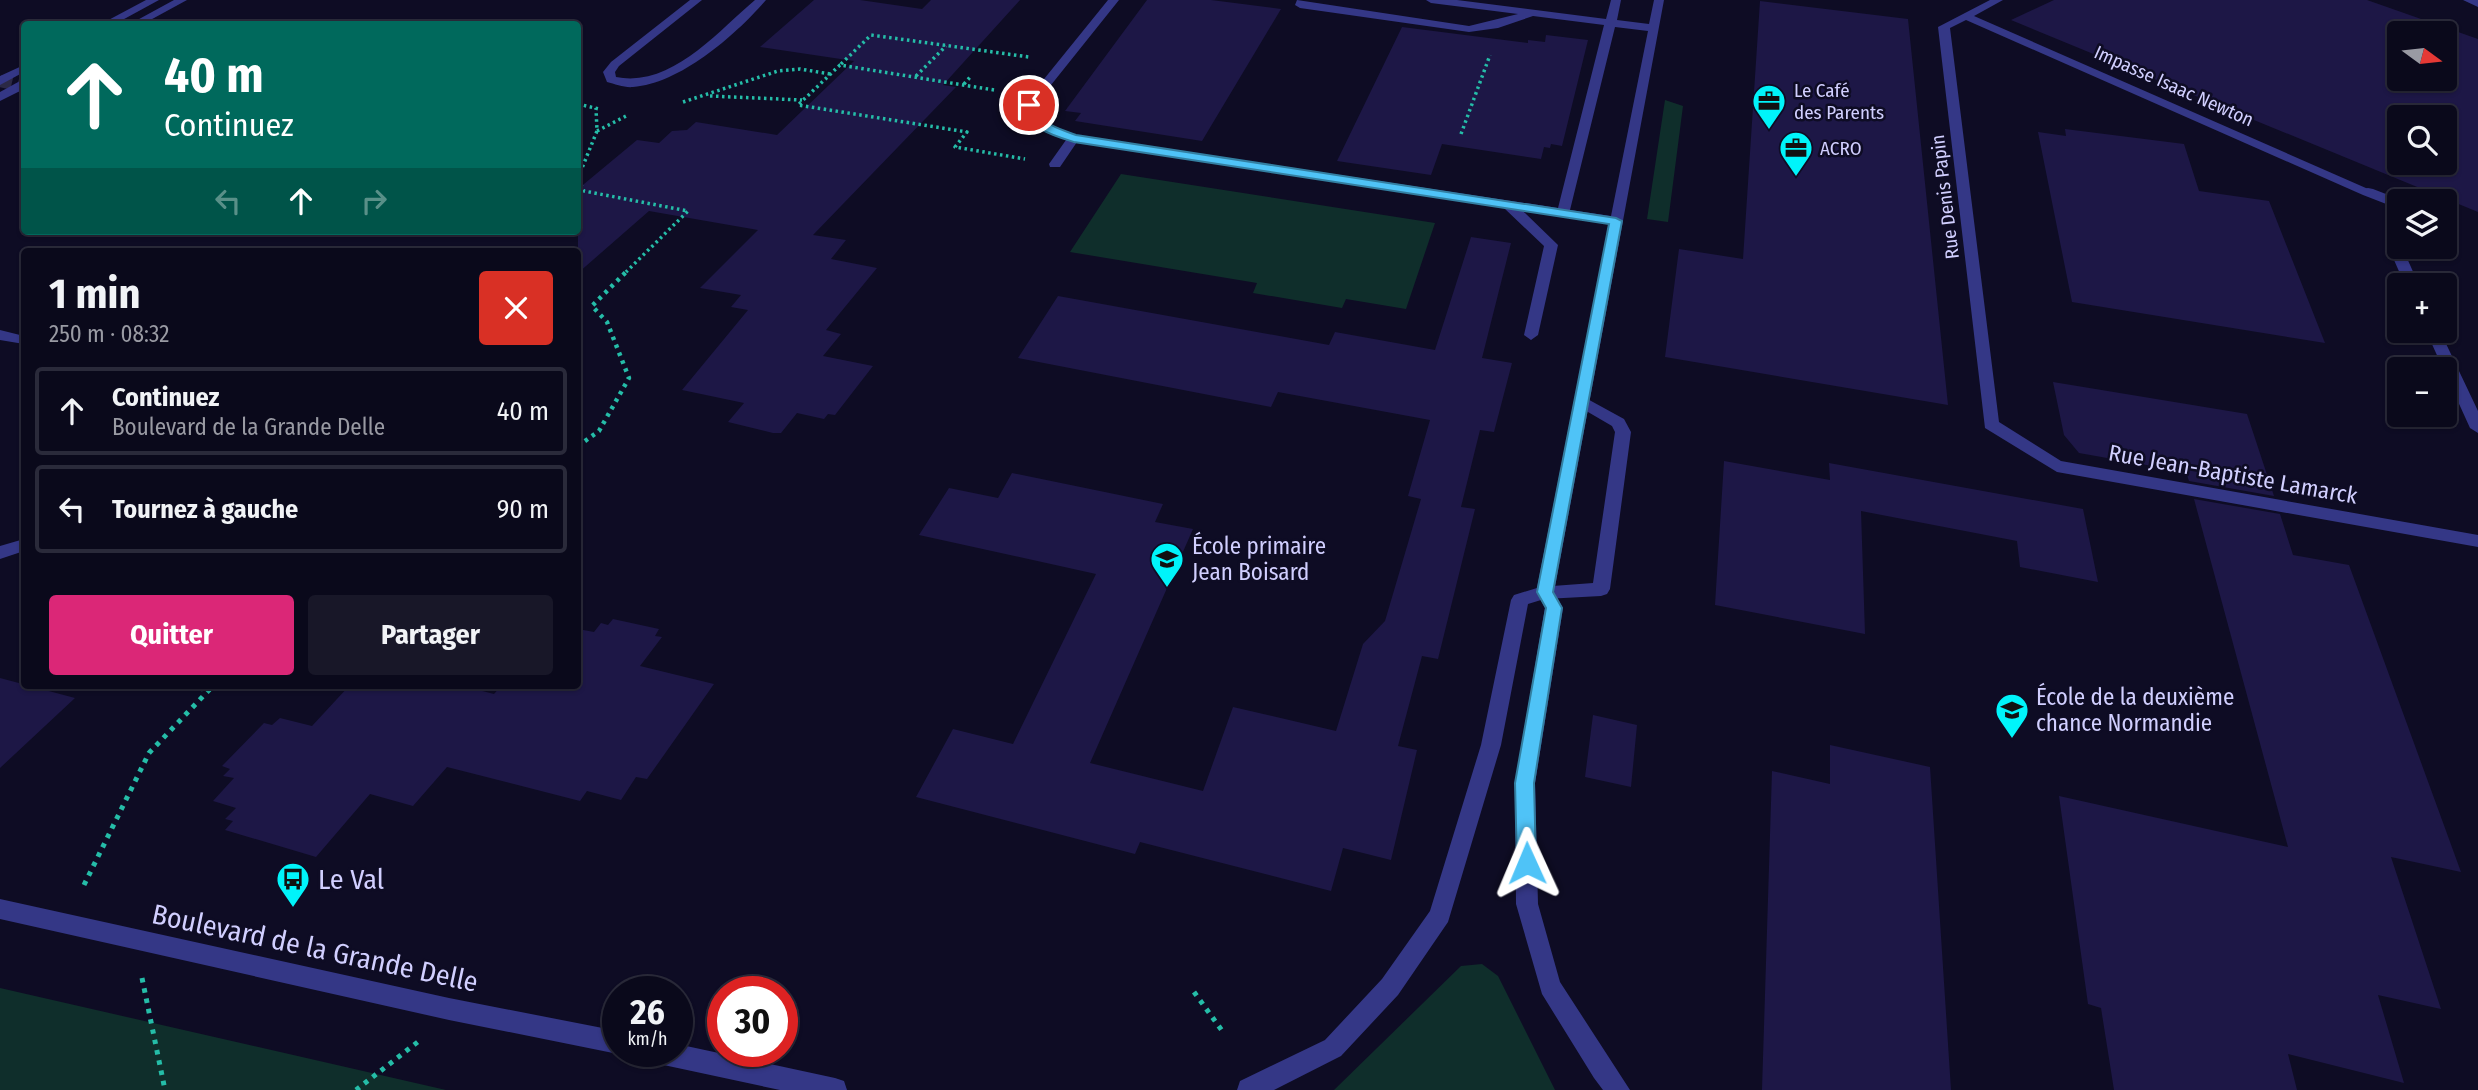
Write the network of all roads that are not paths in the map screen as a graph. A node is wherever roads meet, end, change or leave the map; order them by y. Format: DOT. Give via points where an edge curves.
graph roads {
  1 [pos="154,0"];
  2 [pos="182,0"];
  3 [pos="697,0"];
  4 [pos="761,0"];
  5 [pos="1115,0"];
  6 [pos="1302,0"];
  7 [pos="1431,0"];
  8 [pos="1616,0"];
  9 [pos="1659,0"];
  10 [pos="1998,0"];
  11 [pos="2468,0"];
  12 [pos="2478,4"];
  13 [pos="1532,13"];
  14 [pos="1965,16"];
  15 [pos="113,21"];
  16 [pos="142,21"];
  17 [pos="1610,23"];
  18 [pos="1653,28"];
  19 [pos="21,70"];
  20 [pos="0,81"];
  21 [pos="21,86"];
  22 [pos="0,97"];
  23 [pos="1074,138"];
  24 [pos="1055,164"];
  25 [pos="2387,199"];
  26 [pos="1509,205"];
  27 [pos="1563,213"];
  28 [pos="1616,221"];
  29 [pos="0,335"];
  30 [pos="1531,335"];
  31 [pos="21,339"];
  32 [pos="2439,343"];
  33 [pos="1582,401"];
  34 [pos="1992,424"];
  35 [pos="2478,428"];
  36 [pos="2478,541"];
  37 [pos="21,546"];
  38 [pos="0,553"];
  39 [pos="1545,592"];
  40 [pos="0,909"];
  41 [pos="602,1040"];
  42 [pos="693,1059"];
  43 [pos="835,1090"];
  44 [pos="1249,1090"];
  45 [pos="1618,1090"];
  1 -- 15 [label="street"];
  2 -- 16 [label="street"];
  3 -- 4 [label="street" via="615,64 609,72 611,80 637,83 675,71"];
  5 -- 23 [label="street" via="1029,105 1032,117 1043,127"];
  6 -- 13 [label="street" via="1300,5 1325,10 1469,29 1485,29"];
  7 -- 13 [label="street"];
  8 -- 17 [label="street"];
  9 -- 18 [label="street"];
  10 -- 14 [label="street, Rue Denis Papin"];
  11 -- 12 [label="street"];
  13 -- 17 [label="street"];
  14 -- 25 [label="street, Impasse Isaac Newton"];
  14 -- 34 [label="street, Rue Denis Papin" via="1944,27"];
  17 -- 18 [label="street"];
  17 -- 27 [label="street"];
  18 -- 28 [label="street"];
  19 -- 20 [label="street"];
  21 -- 22 [label="street"];
  23 -- 24 [label="street"];
  23 -- 26 [label="street"];
  26 -- 27 [label="street"];
  26 -- 30 [label="street" via="1551,245"];
  27 -- 28 [label="street"];
  28 -- 33 [label="street"];
  29 -- 31 [label="street"];
  32 -- 35 [label="street"];
  33 -- 39 [label="street"];
  33 -- 39 [label="street" via="1623,432 1601,589"];
  34 -- 36 [label="street, Rue Jean-Baptiste Lamarck" via="2057,466"];
  37 -- 38 [label="street"];
  39 -- 44 [label="street" via="1520,600 1491,745 1440,915 1390,987 1333,1048"];
  39 -- 45 [label="street" via="1554,608 1525,783 1527,904 1550,986"];
  40 -- 41 [label="street, Boulevard de la Grande Delle"];
  42 -- 43 [label="street"];
}
